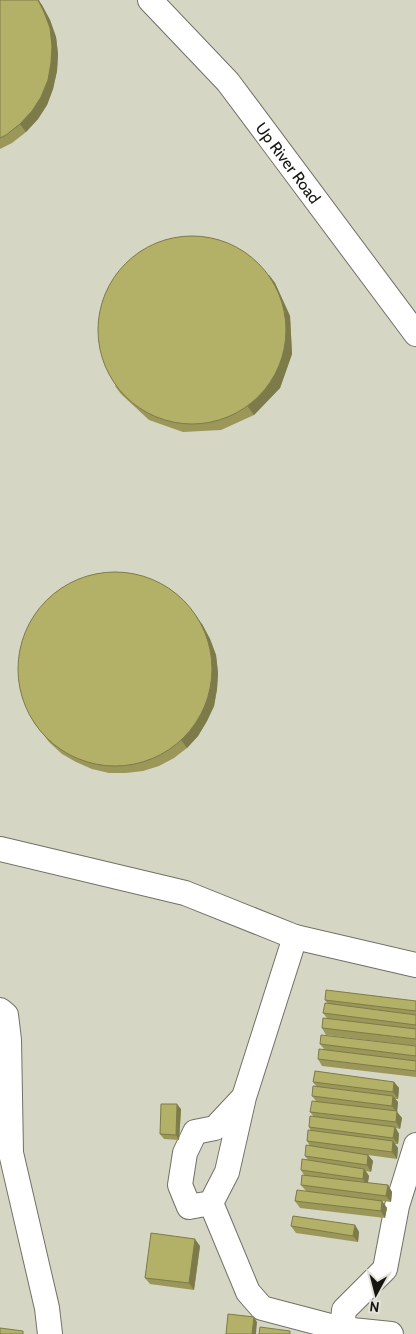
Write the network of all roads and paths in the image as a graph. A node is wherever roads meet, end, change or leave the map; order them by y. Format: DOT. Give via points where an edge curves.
graph roads {
  1 [pos="150,0"];
  2 [pos="416,334"];
  3 [pos="0,848"];
  4 [pos="295,937"];
  5 [pos="416,965"];
  6 [pos="0,1010"];
  7 [pos="244,1097"];
  8 [pos="416,1145"];
  9 [pos="212,1203"];
  10 [pos="342,1329"];
  11 [pos="50,1334"];
  12 [pos="391,1334"];
  1 -- 2 [label="street, Up River Road" via="228,82"];
  3 -- 4 [label="street" via="186,893"];
  4 -- 5 [label="street"];
  4 -- 7 [label="street"];
  6 -- 11 [label="street" via="6,1015 8,1040 11,1153 47,1308"];
  7 -- 9 [label="street" via="227,1172"];
  7 -- 9 [label="street" via="215,1128 195,1132 185,1153 180,1186 189,1207"];
  8 -- 10 [label="street" via="398,1206 385,1269 344,1310"];
  9 -- 10 [label="street" via="248,1292 262,1308"];
  10 -- 12 [label="street"];
}
